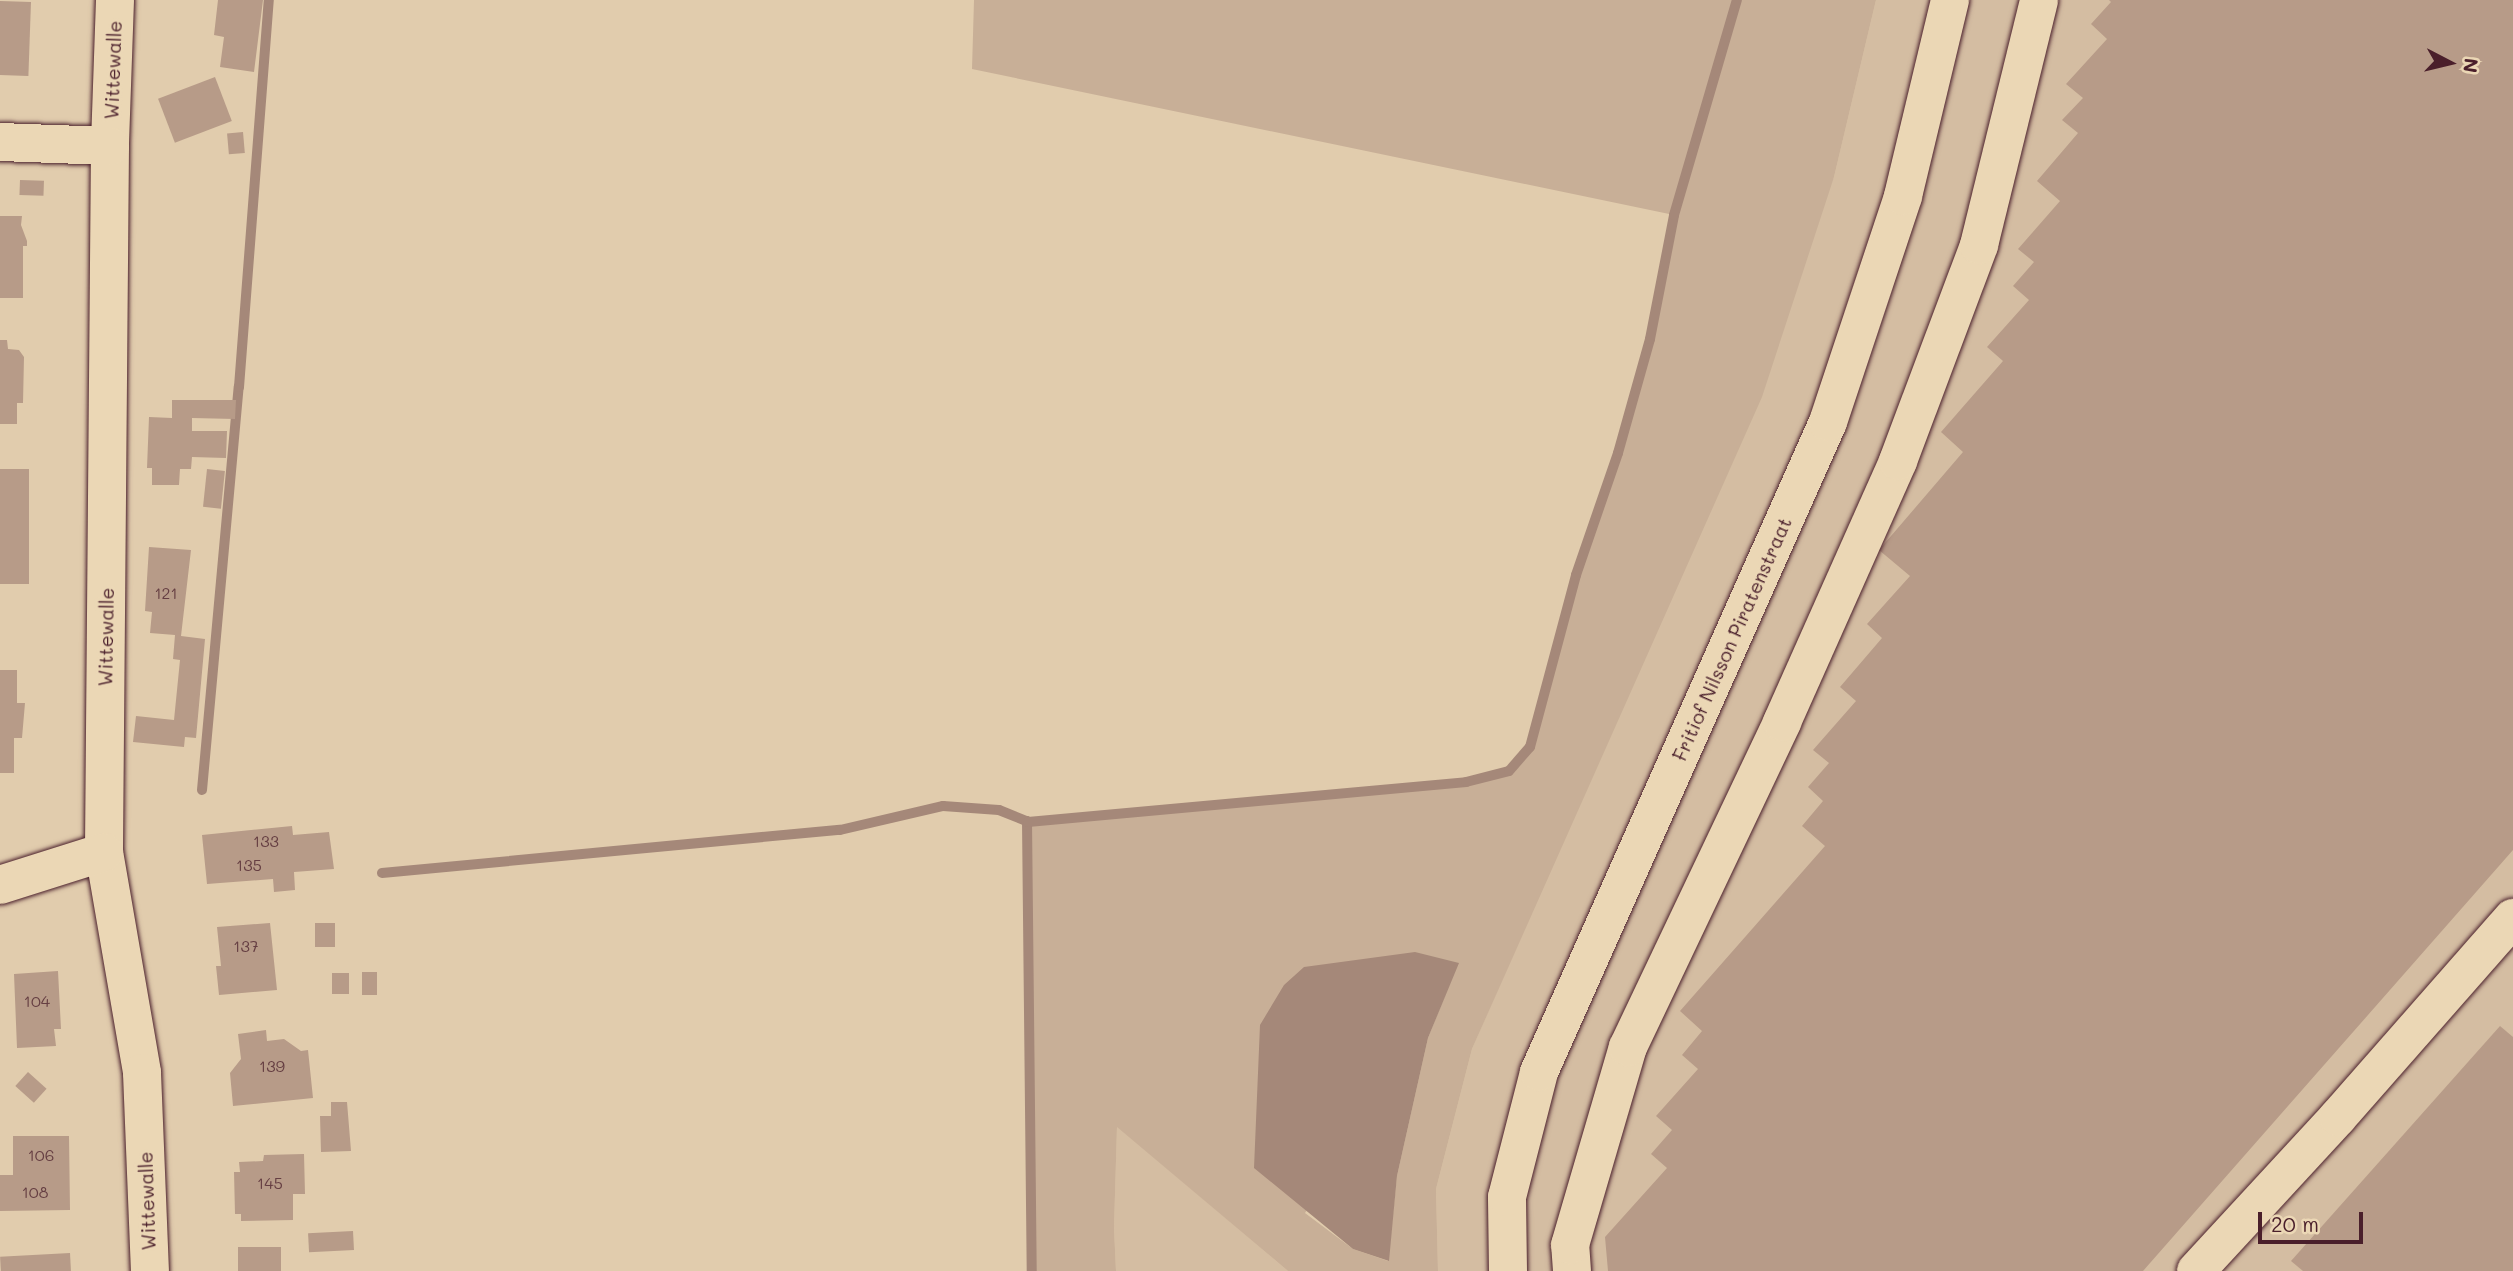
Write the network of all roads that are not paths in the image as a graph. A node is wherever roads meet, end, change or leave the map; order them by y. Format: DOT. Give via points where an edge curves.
graph roads {
  1 [pos="115,0"];
  2 [pos="1950,0"];
  3 [pos="2039,0"];
  4 [pos="0,142"];
  5 [pos="110,146"];
  6 [pos="104,852"];
  7 [pos="0,885"];
  8 [pos="2513,918"];
  9 [pos="150,1271"];
  10 [pos="1508,1271"];
  11 [pos="1572,1271"];
  12 [pos="2196,1271"];
  1 -- 5 [label="street, Wittewalle"];
  2 -- 10 [label="street, Fritiof Nilsson Piratenstraat" via="1903,196 1828,422 1539,1072 1507,1197"];
  3 -- 11 [label="street" via="1979,245 1898,461 1782,722 1628,1047 1570,1245"];
  4 -- 5 [label="street"];
  5 -- 6 [label="street, Wittewalle"];
  6 -- 7 [label="street"];
  6 -- 9 [label="street, Wittewalle" via="142,1073"];
  8 -- 12 [label="street"];
}
